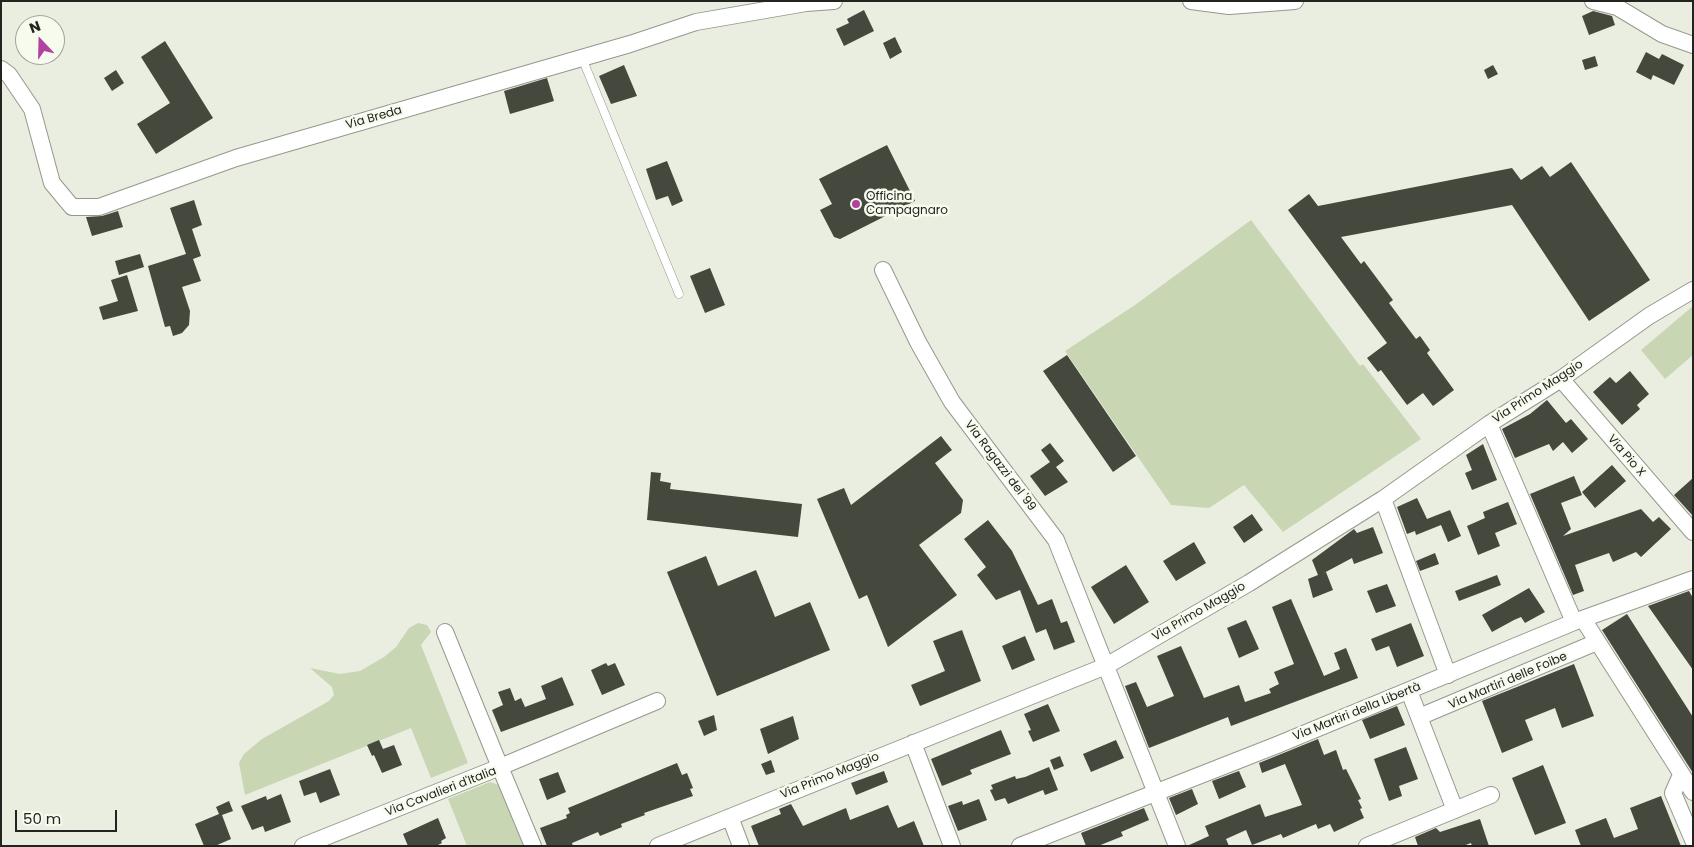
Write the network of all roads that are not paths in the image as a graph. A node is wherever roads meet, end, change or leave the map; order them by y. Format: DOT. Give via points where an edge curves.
graph roads {
  1 [pos="834,1"];
  2 [pos="1191,1"];
  3 [pos="1296,1"];
  4 [pos="1592,1"];
  5 [pos="1693,45"];
  6 [pos="582,58"];
  7 [pos="1,70"];
  8 [pos="883,270"];
  9 [pos="1693,290"];
  10 [pos="679,294"];
  11 [pos="1561,379"];
  12 [pos="1489,424"];
  13 [pos="1383,499"];
  14 [pos="1693,532"];
  15 [pos="1693,579"];
  16 [pos="1579,621"];
  17 [pos="445,632"];
  18 [pos="1596,642"];
  19 [pos="1106,666"];
  20 [pos="1448,675"];
  21 [pos="1409,691"];
  22 [pos="657,701"];
  23 [pos="1419,717"];
  24 [pos="913,743"];
  25 [pos="500,767"];
  26 [pos="1680,775"];
  27 [pos="1156,791"];
  28 [pos="1693,792"];
  29 [pos="1491,795"];
  30 [pos="1455,810"];
  31 [pos="730,817"];
  32 [pos="1693,840"];
  33 [pos="303,846"];
  34 [pos="533,846"];
  35 [pos="658,846"];
  36 [pos="742,846"];
  37 [pos="952,846"];
  38 [pos="1020,846"];
  39 [pos="1177,846"];
  40 [pos="1367,846"];
  1 -- 6 [label="street, Via Breda" via="696,22"];
  2 -- 3 [label="street" via="1238,6"];
  4 -- 5 [label="street" via="1617,7 1662,34"];
  6 -- 7 [label="street, Via Breda" via="236,158 99,206 72,207 52,183 32,109 9,75"];
  6 -- 10 [label="lane"];
  8 -- 19 [label="street, Via Ragazzi del '99" via="952,402 1056,540"];
  9 -- 11 [label="street, Via Primo Maggio" via="1649,316"];
  11 -- 12 [label="street, Via Primo Maggio"];
  11 -- 14 [label="street, Via Pio X"];
  12 -- 13 [label="street, Via Primo Maggio"];
  12 -- 16 [label="street"];
  13 -- 19 [label="street, Via Primo Maggio"];
  13 -- 20 [label="street"];
  15 -- 16 [label="street, Via Martiri della Libertà"];
  16 -- 18 [label="street"];
  16 -- 20 [label="street, Via Martiri della Libertà"];
  17 -- 25 [label="street"];
  18 -- 23 [label="street, Via Martiri delle Foibe"];
  18 -- 26 [label="street"];
  19 -- 24 [label="street, Via Primo Maggio"];
  19 -- 27 [label="street, Via Ragazzi del '99"];
  20 -- 21 [label="street, Via Martiri della Libertà"];
  21 -- 23 [label="street"];
  21 -- 27 [label="street, Via Martiri della Libertà"];
  22 -- 25 [label="street"];
  23 -- 30 [label="street"];
  24 -- 31 [label="street, Via Primo Maggio"];
  24 -- 37 [label="street"];
  25 -- 33 [label="street, Via Cavalieri d'Italia"];
  25 -- 34 [label="street, Via Cavalieri d'Italia"];
  26 -- 28 [label="street"];
  26 -- 32 [label="street" via="1673,793"];
  27 -- 38 [label="street, Via Martiri della Libertà"];
  27 -- 39 [label="street, Via Ragazzi del '99"];
  29 -- 30 [label="street"];
  30 -- 40 [label="street"];
  31 -- 35 [label="street, Via Primo Maggio"];
  31 -- 36 [label="street"];
}
